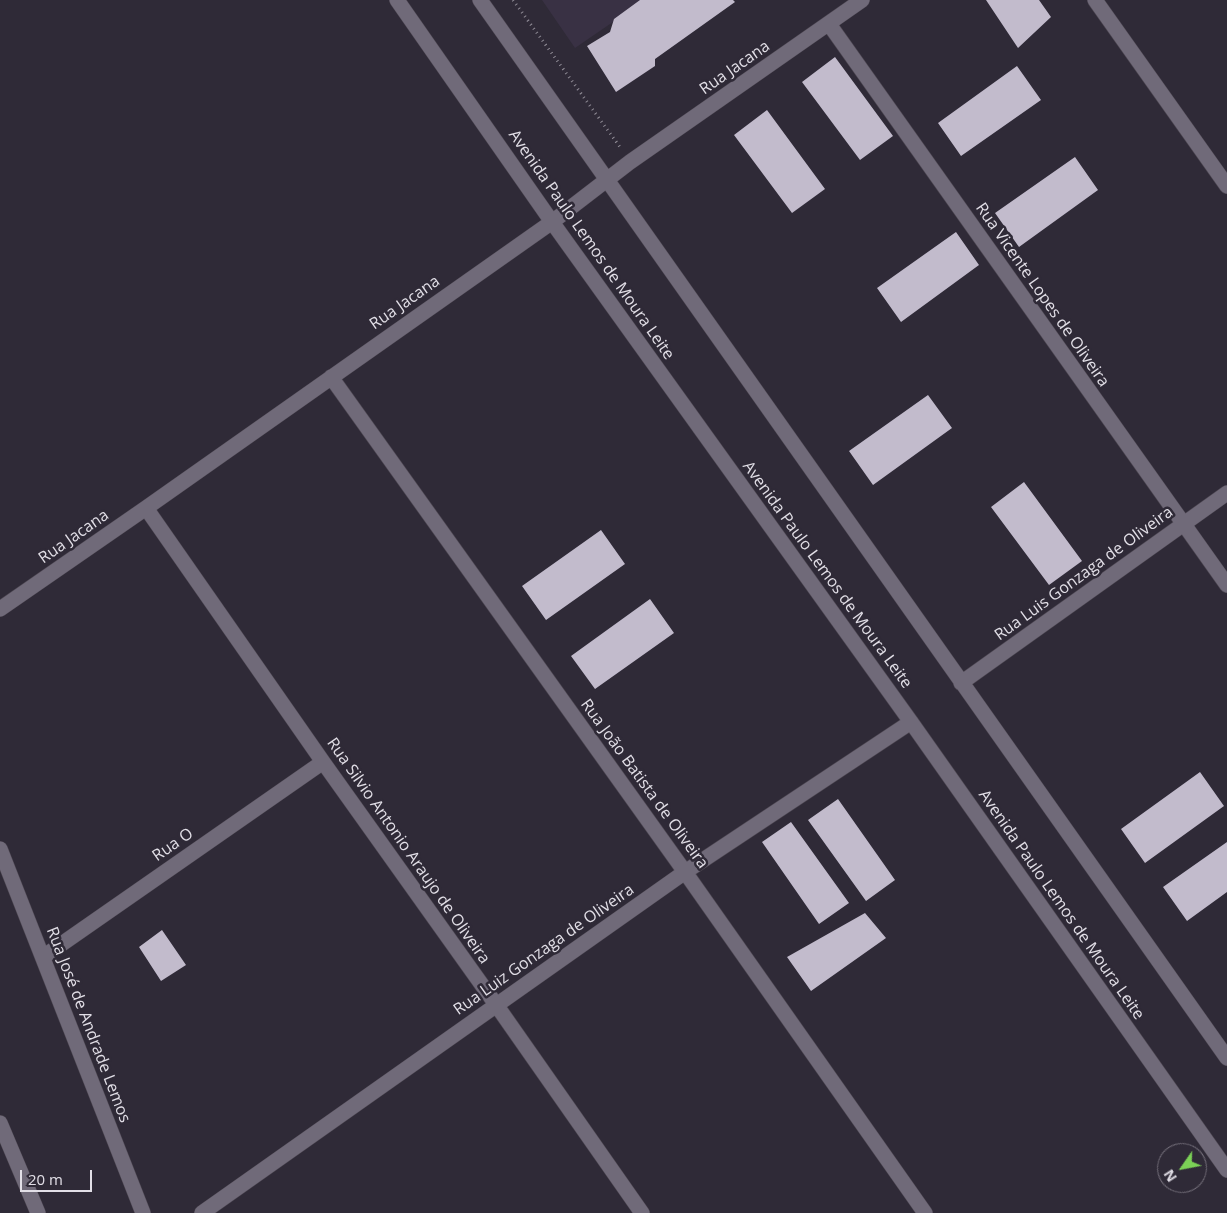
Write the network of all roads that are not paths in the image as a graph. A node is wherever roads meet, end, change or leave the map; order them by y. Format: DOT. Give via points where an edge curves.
graph roads {
  1 [pos="398,0"];
  2 [pos="480,0"];
  3 [pos="862,0"];
  4 [pos="1095,0"];
  5 [pos="829,24"];
  6 [pos="606,180"];
  7 [pos="1227,186"];
  8 [pos="552,222"];
  9 [pos="331,377"];
  10 [pos="1227,493"];
  11 [pos="146,508"];
  12 [pos="1184,524"];
  13 [pos="1227,585"];
  14 [pos="0,609"];
  15 [pos="961,684"];
  16 [pos="911,722"];
  17 [pos="323,762"];
  18 [pos="0,849"];
  19 [pos="685,872"];
  20 [pos="43,957"];
  21 [pos="497,1006"];
  22 [pos="1227,1058"];
  23 [pos="0,1123"];
  24 [pos="1227,1170"];
  25 [pos="38,1213"];
  26 [pos="143,1213"];
  27 [pos="202,1213"];
  28 [pos="642,1213"];
  29 [pos="925,1213"];
  1 -- 8 [label="street, Avenida Paulo Lemos de Moura Leite"];
  2 -- 6 [label="street"];
  3 -- 5 [label="street, Rua Jacana"];
  4 -- 7 [label="street"];
  5 -- 6 [label="street, Rua Jacana"];
  5 -- 12 [label="street, Rua Vicente Lopes de Oliveira"];
  6 -- 8 [label="street, Rua Jacana"];
  6 -- 15 [label="street"];
  8 -- 9 [label="street, Rua Jacana"];
  8 -- 16 [label="street, Avenida Paulo Lemos de Moura Leite"];
  9 -- 11 [label="street, Rua Jacana"];
  9 -- 19 [label="street, Rua João Batista de Oliveira"];
  10 -- 12 [label="street, Rua Luis Gonzaga de Oliveira"];
  11 -- 14 [label="street, Rua Jacana"];
  11 -- 17 [label="street, Rua Silvio Antonio Araujo de Oliveira"];
  12 -- 13 [label="street, Rua Vicente Lopes de Oliveira"];
  12 -- 15 [label="street, Rua Luis Gonzaga de Oliveira"];
  15 -- 22 [label="street"];
  16 -- 19 [label="street, Rua Luiz Gonzaga de Oliveira"];
  16 -- 24 [label="street, Avenida Paulo Lemos de Moura Leite"];
  17 -- 20 [label="street, Rua O"];
  17 -- 21 [label="street, Rua Silvio Antonio Araujo de Oliveira"];
  18 -- 20 [label="street, Rua José de Andrade Lemos"];
  19 -- 21 [label="street, Rua Luiz Gonzaga de Oliveira"];
  19 -- 29 [label="street, Rua João Batista de Oliveira"];
  20 -- 26 [label="street, Rua José de Andrade Lemos"];
  21 -- 27 [label="street, Rua Luiz Gonzaga de Oliveira"];
  21 -- 28 [label="street, Rua Silvio Antonio Araujo de Oliveira"];
  23 -- 25 [label="street"];
}
